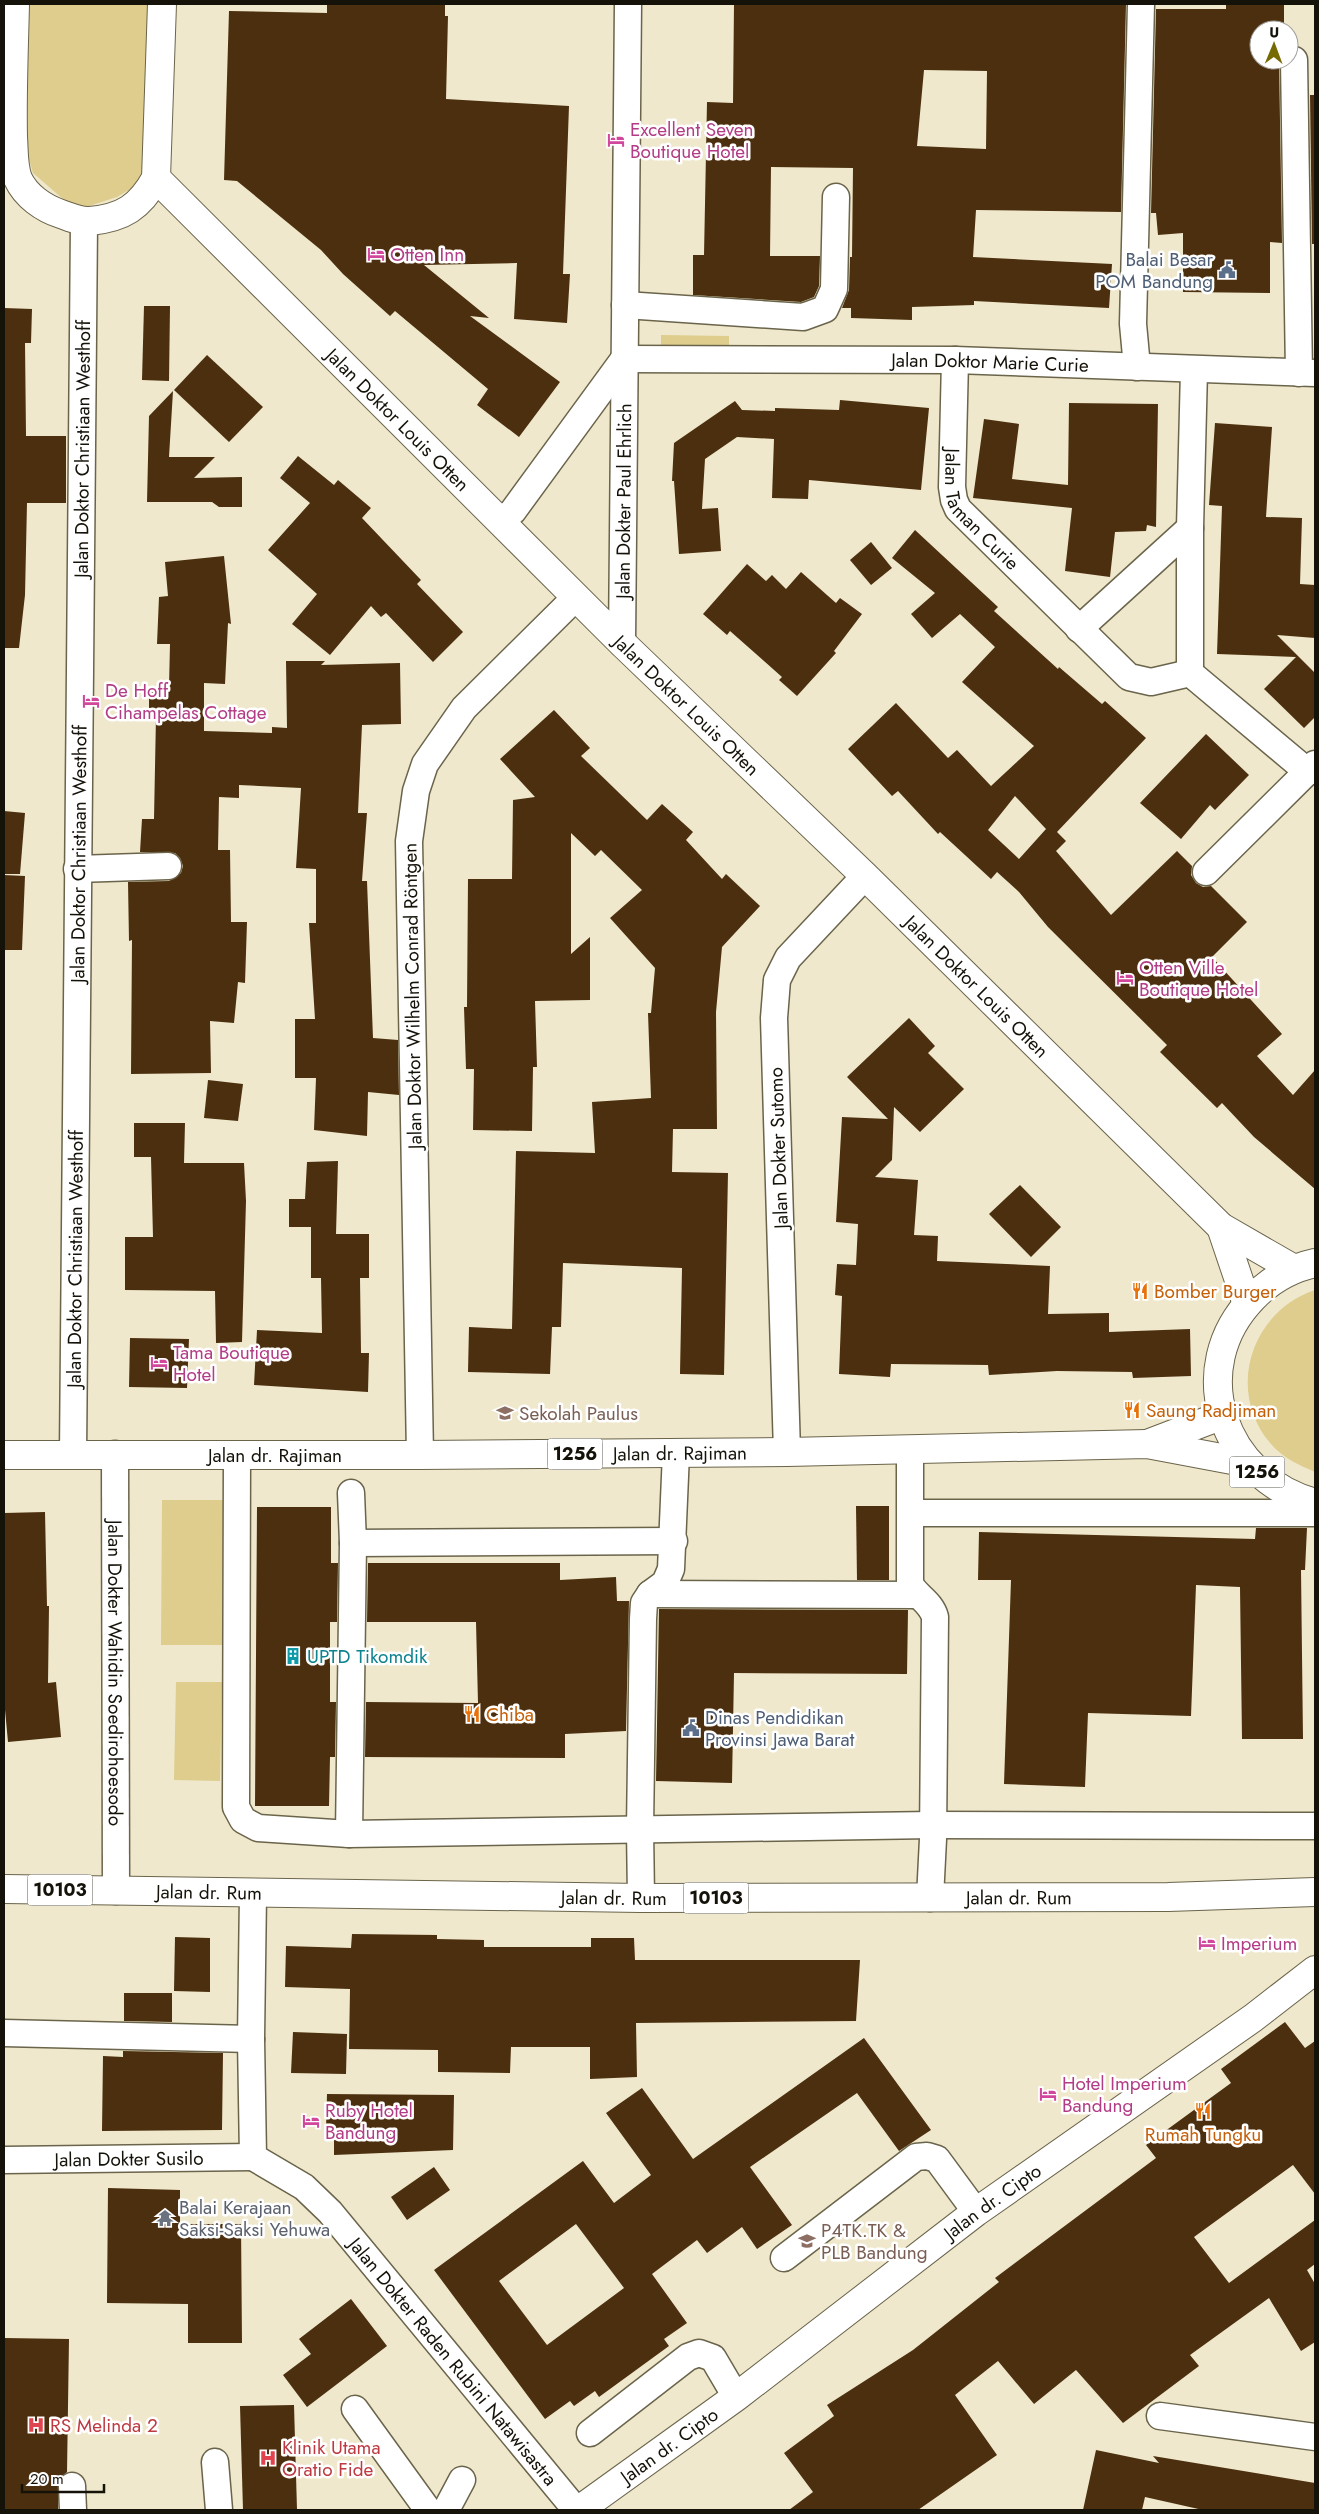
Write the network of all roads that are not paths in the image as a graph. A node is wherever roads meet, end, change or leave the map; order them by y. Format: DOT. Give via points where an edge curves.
graph roads {
  1 [pos="15,4"];
  2 [pos="162,4"];
  3 [pos="628,4"];
  4 [pos="1140,4"];
  5 [pos="1294,70"];
  6 [pos="156,178"];
  7 [pos="836,198"];
  8 [pos="84,222"];
  9 [pos="624,304"];
  10 [pos="624,359"];
  11 [pos="955,360"];
  12 [pos="1137,367"];
  13 [pos="1194,370"];
  14 [pos="1307,373"];
  15 [pos="502,521"];
  16 [pos="1190,528"];
  17 [pos="576,597"];
  18 [pos="1079,629"];
  19 [pos="622,643"];
  20 [pos="1190,673"];
  21 [pos="1311,768"];
  22 [pos="168,866"];
  23 [pos="76,868"];
  24 [pos="1206,872"];
  25 [pos="864,876"];
  26 [pos="1221,1227"];
  27 [pos="1305,1266"];
  28 [pos="1247,1304"];
  29 [pos="1222,1415"];
  30 [pos="1147,1444"];
  31 [pos="910,1450"];
  32 [pos="787,1452"];
  33 [pos="676,1453"];
  34 [pos="116,1454"];
  35 [pos="4,1455"];
  36 [pos="73,1455"];
  37 [pos="238,1455"];
  38 [pos="420,1455"];
  39 [pos="1248,1464"];
  40 [pos="351,1493"];
  41 [pos="1315,1503"];
  42 [pos="1315,1512"];
  43 [pos="911,1513"];
  44 [pos="674,1541"];
  45 [pos="352,1543"];
  46 [pos="650,1594"];
  47 [pos="918,1595"];
  48 [pos="932,1825"];
  49 [pos="1315,1826"];
  50 [pos="640,1829"];
  51 [pos="349,1834"];
  52 [pos="4,1889"];
  53 [pos="116,1891"];
  54 [pos="253,1894"];
  55 [pos="1309,1897"];
  56 [pos="641,1898"];
  57 [pos="930,1898"];
  58 [pos="1312,1971"];
  59 [pos="4,2033"];
  60 [pos="252,2039"];
  61 [pos="254,2157"];
  62 [pos="4,2160"];
  63 [pos="976,2212"];
  64 [pos="784,2258"];
  65 [pos="736,2397"];
  66 [pos="355,2409"];
  67 [pos="1160,2416"];
  68 [pos="590,2433"];
  69 [pos="1315,2437"];
  70 [pos="215,2462"];
  71 [pos="462,2480"];
  72 [pos="219,2510"];
  73 [pos="428,2510"];
  74 [pos="446,2510"];
  75 [pos="577,2510"];
  1 -- 8 [label="main road" via="13,122 18,179 31,198 52,211"];
  2 -- 6 [label="main road"];
  3 -- 9 [label="street, Jalan Dokter Paul Ehrlich"];
  4 -- 12 [label="street" via="1133,324"];
  5 -- 14 [label="street"];
  6 -- 8 [label="main road" via="146,197 130,210 108,219"];
  6 -- 15 [label="main road, Jalan Doktor Louis Otten"];
  7 -- 9 [label="street" via="834,289 825,309 803,317"];
  8 -- 23 [label="street, Jalan Doktor Christiaan Westhoff"];
  9 -- 10 [label="street, Jalan Dokter Paul Ehrlich"];
  10 -- 11 [label="street, Jalan Doktor Marie Curie"];
  10 -- 15 [label="street, Jalan Dokter Paul Ehrlich" via="513,511"];
  10 -- 19 [label="street, Jalan Dokter Paul Ehrlich"];
  11 -- 12 [label="street, Jalan Doktor Marie Curie"];
  11 -- 18 [label="street, Jalan Taman Curie" via="954,500 958,508"];
  12 -- 13 [label="street, Jalan Doktor Marie Curie"];
  13 -- 14 [label="street, Jalan Doktor Marie Curie"];
  13 -- 16 [label="street"];
  15 -- 17 [label="main road, Jalan Doktor Louis Otten"];
  16 -- 18 [label="street"];
  16 -- 20 [label="street"];
  17 -- 19 [label="main road, Jalan Doktor Louis Otten"];
  17 -- 38 [label="street, Jalan Doktor Wilhelm Conrad Röntgen" via="464,708 425,764 416,791 409,841"];
  18 -- 20 [label="street, Jalan Taman Curie" via="1129,677 1151,682"];
  19 -- 25 [label="main road, Jalan Doktor Louis Otten"];
  20 -- 21 [label="street"];
  21 -- 24 [label="street"];
  22 -- 23 [label="street"];
  23 -- 36 [label="street, Jalan Doktor Christiaan Westhoff"];
  25 -- 26 [label="main road, Jalan Doktor Louis Otten"];
  25 -- 32 [label="street, Jalan Dokter Sutomo" via="788,958 777,980 774,1018"];
  26 -- 27 [label="main road, Jalan Doktor Louis Otten"];
  26 -- 28 [label="main road, Jalan Doktor Louis Otten"];
  27 -- 28 [label="main road, 1256" via="1261,1290"];
  28 -- 29 [label="main road, 1256" via="1235,1321 1221,1357 1219,1396"];
  29 -- 30 [label="main road, Jalan dr. Rajiman / 1256"];
  29 -- 39 [label="main road, 1256"];
  30 -- 31 [label="main road, Jalan dr. Rajiman / 1256"];
  30 -- 39 [label="main road, Jalan dr. Rajiman / 1256"];
  31 -- 32 [label="main road, Jalan dr. Rajiman / 1256"];
  31 -- 43 [label="street"];
  32 -- 33 [label="main road, Jalan dr. Rajiman / 1256"];
  33 -- 38 [label="main road, Jalan dr. Rajiman / 1256"];
  33 -- 44 [label="street"];
  34 -- 36 [label="main road, Jalan dr. Rajiman / 1256"];
  34 -- 37 [label="main road, Jalan dr. Rajiman / 1256"];
  34 -- 53 [label="street, Jalan Dokter Wahidin Soedirohoesodo"];
  35 -- 36 [label="main road, Jalan dr. Rajiman / 1256"];
  37 -- 38 [label="main road, Jalan dr. Rajiman / 1256"];
  37 -- 51 [label="street" via="236,1807 242,1820 258,1828"];
  39 -- 41 [label="main road, 1256" via="1288,1494"];
  40 -- 45 [label="street"];
  42 -- 43 [label="street"];
  43 -- 47 [label="street" via="910,1584"];
  44 -- 45 [label="street"];
  44 -- 46 [label="street" via="671,1569 665,1583"];
  45 -- 51 [label="street"];
  46 -- 47 [label="street"];
  46 -- 50 [label="street" via="644,1603 643,1619"];
  47 -- 48 [label="street" via="930,1605 935,1617"];
  48 -- 49 [label="street"];
  48 -- 50 [label="street"];
  48 -- 57 [label="street"];
  50 -- 51 [label="street"];
  50 -- 56 [label="street"];
  52 -- 53 [label="main road, Jalan dr. Rum / 10103"];
  53 -- 54 [label="main road, Jalan dr. Rum / 10103"];
  54 -- 56 [label="main road, Jalan dr. Rum / 10103"];
  54 -- 60 [label="street"];
  55 -- 57 [label="main road, Jalan dr. Rum / 10103"];
  56 -- 57 [label="main road, Jalan dr. Rum / 10103"];
  58 -- 63 [label="main road, Jalan dr. Cipto" via="1253,2018"];
  59 -- 60 [label="street"];
  60 -- 61 [label="street"];
  61 -- 62 [label="street, Jalan Dokter Susilo"];
  61 -- 75 [label="street, Jalan Dokter Raden Rubini Natawisastra" via="304,2187 330,2212"];
  63 -- 64 [label="street" via="937,2159 916,2157"];
  63 -- 65 [label="main road, Jalan dr. Cipto"];
  65 -- 68 [label="street" via="712,2358 699,2353 688,2357"];
  65 -- 75 [label="main road, Jalan dr. Cipto"];
  66 -- 73 [label="street"];
  67 -- 69 [label="street"];
  70 -- 72 [label="street"];
  71 -- 74 [label="street"];
}
